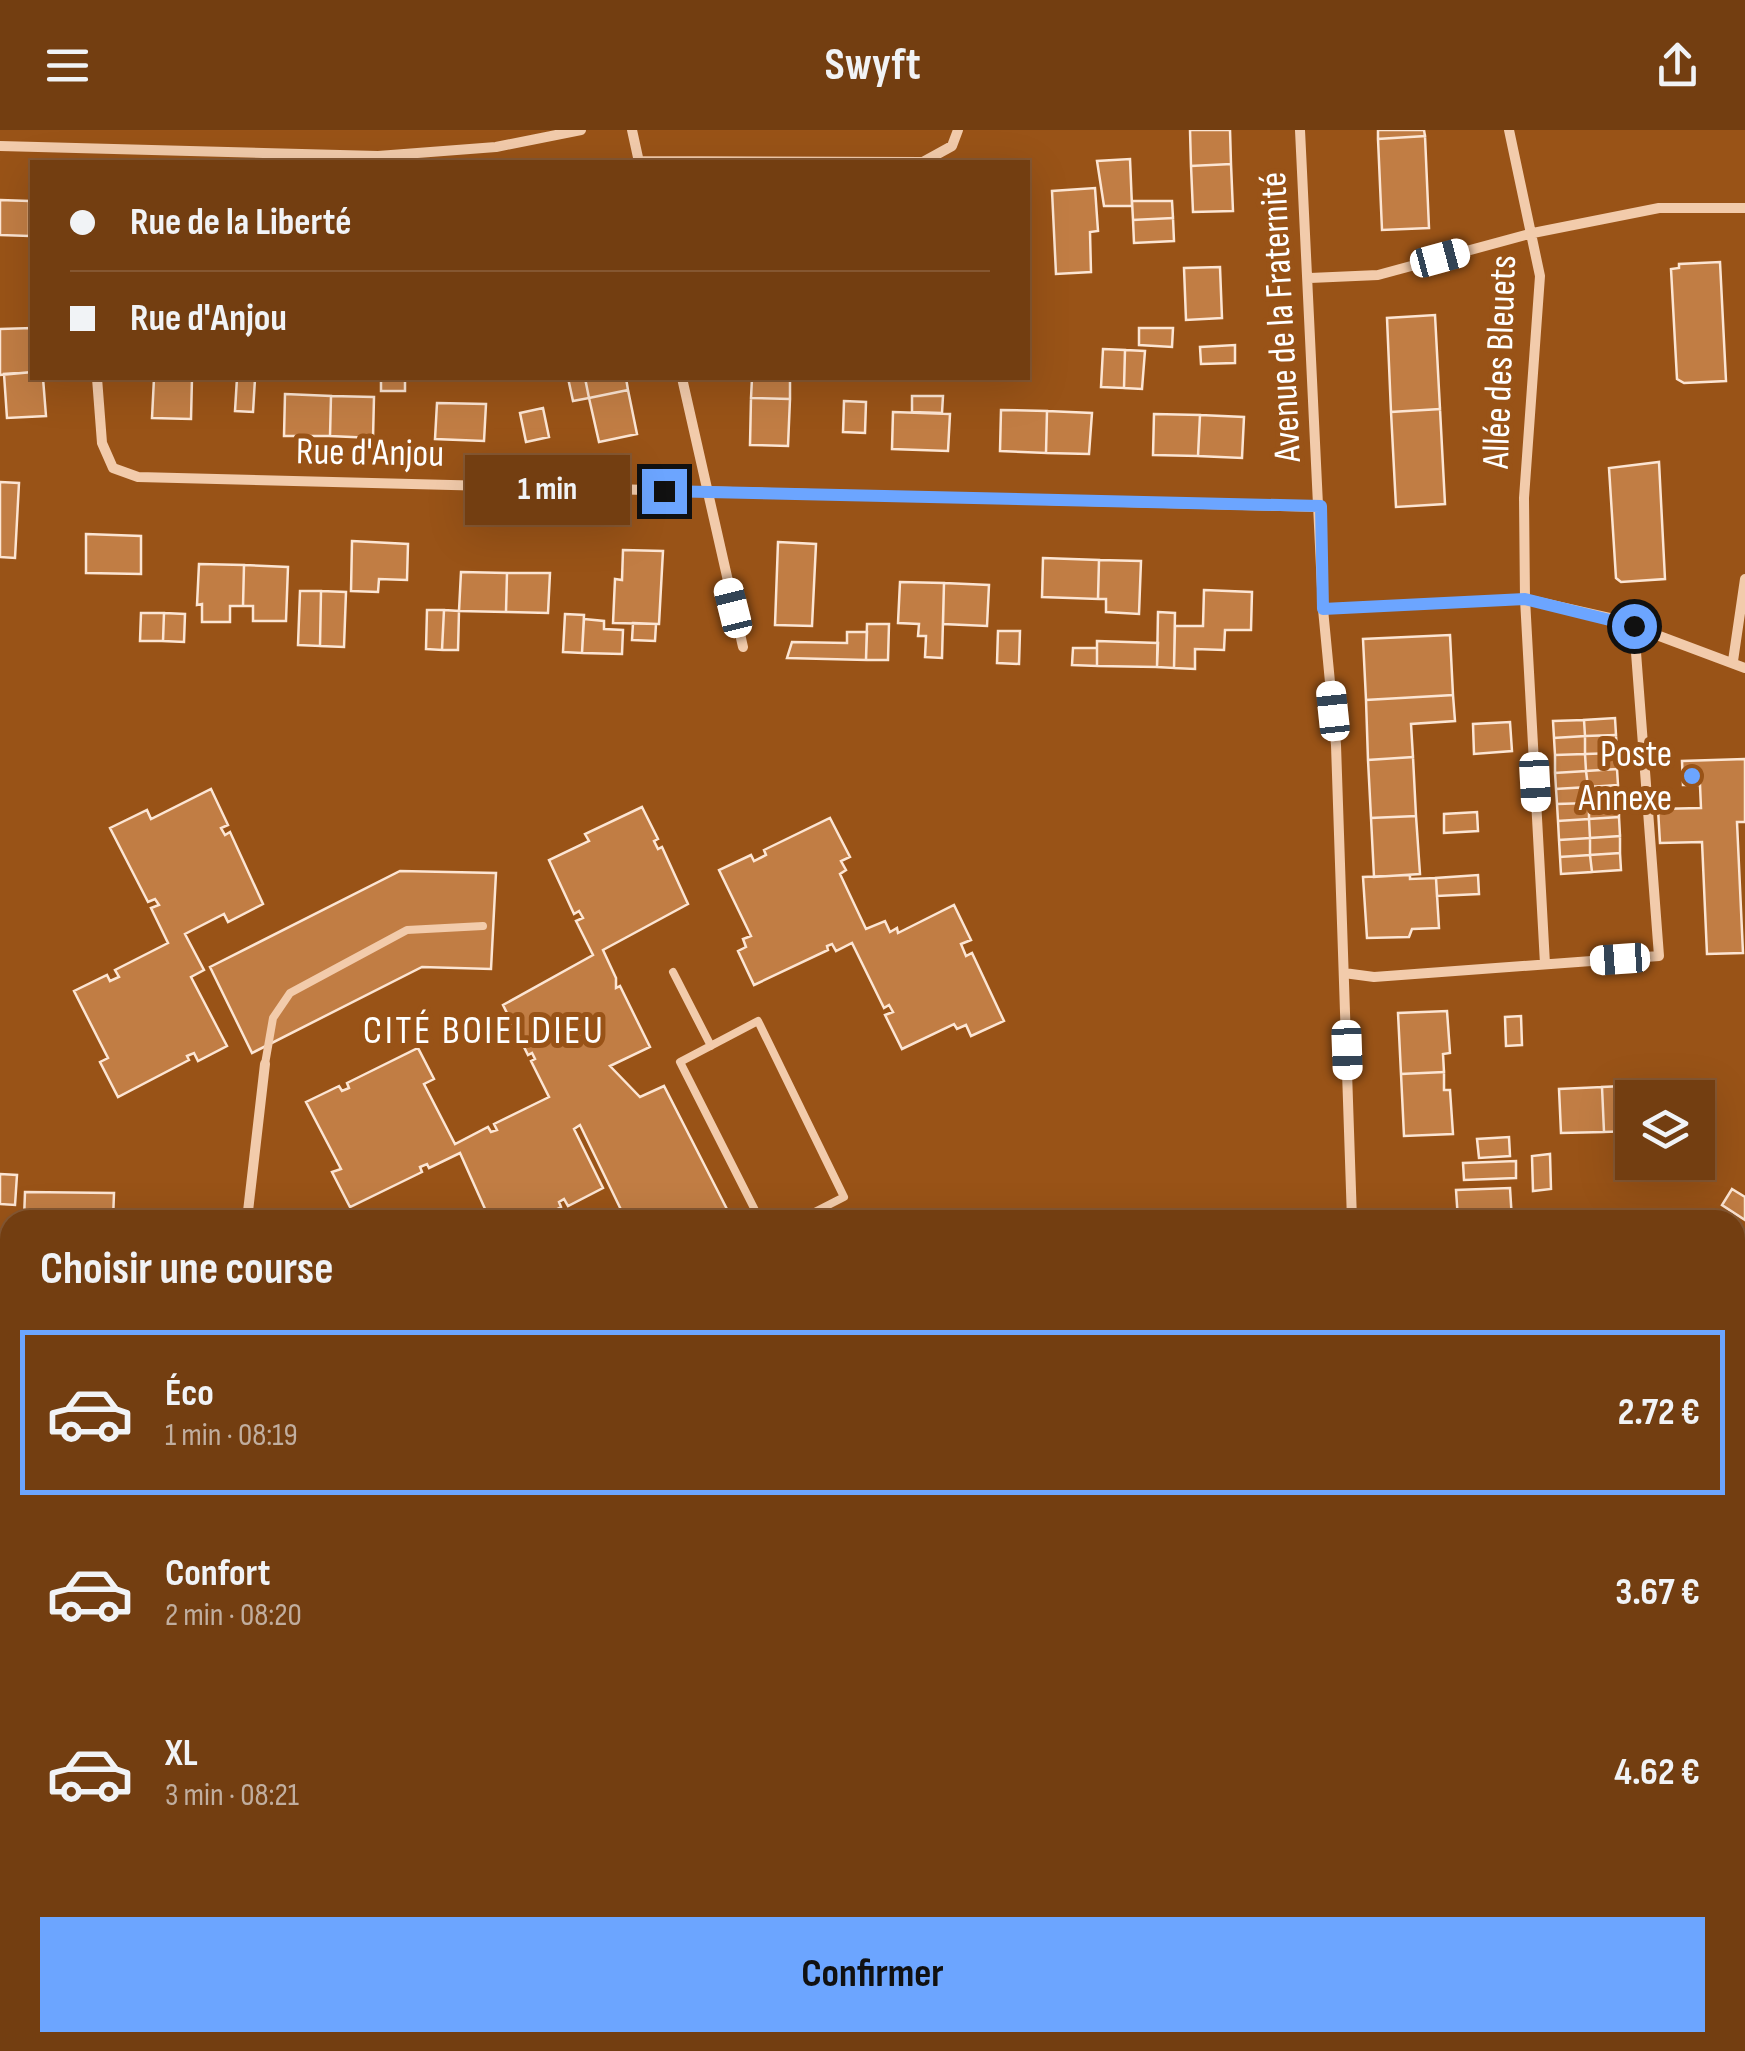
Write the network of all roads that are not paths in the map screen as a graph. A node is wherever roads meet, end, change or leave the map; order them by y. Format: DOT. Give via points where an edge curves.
graph roads {
  1 [pos="581,130"];
  2 [pos="632,130"];
  3 [pos="958,130"];
  4 [pos="1300,130"];
  5 [pos="1508,130"];
  6 [pos="0,146"];
  7 [pos="78,146"];
  8 [pos="80,160"];
  9 [pos="639,160"];
  10 [pos="927,160"];
  11 [pos="1745,208"];
  12 [pos="1534,233"];
  13 [pos="1310,278"];
  14 [pos="97,380"];
  15 [pos="682,380"];
  16 [pos="704,492"];
  17 [pos="1321,506"];
  18 [pos="1745,579"];
  19 [pos="1525,599"];
  20 [pos="1323,609"];
  21 [pos="1634,626"];
  22 [pos="742,647"];
  23 [pos="1733,660"];
  24 [pos="1745,668"];
  25 [pos="484,926"];
  26 [pos="1544,964"];
  27 [pos="672,972"];
  28 [pos="1344,973"];
  29 [pos="711,1046"];
  30 [pos="264,1064"];
  31 [pos="248,1210"];
  32 [pos="755,1210"];
  33 [pos="819,1210"];
  34 [pos="1352,1210"];
  1 -- 7 [label="street" via="496,147 378,156"];
  2 -- 9 [label="street"];
  3 -- 10 [label="street" via="952,146"];
  4 -- 13 [label="street, Avenue de la Fraternité"];
  5 -- 12 [label="street, Allée des Bleuets"];
  6 -- 7 [label="street"];
  7 -- 8 [label="street"];
  11 -- 12 [label="street" via="1659,208"];
  12 -- 13 [label="street" via="1378,275"];
  12 -- 19 [label="street, Allée des Bleuets" via="1540,276 1524,498"];
  13 -- 17 [label="street, Avenue de la Fraternité"];
  14 -- 16 [label="street, Rue d'Anjou" via="102,443 113,468 138,477"];
  15 -- 16 [label="street"];
  16 -- 17 [label="street, Rue d'Anjou"];
  16 -- 22 [label="street"];
  17 -- 20 [label="street, Avenue de la Fraternité"];
  18 -- 23 [label="street"];
  19 -- 20 [label="street"];
  19 -- 21 [label="street"];
  19 -- 26 [label="street, Allée des Bleuets"];
  20 -- 28 [label="street, Avenue de la Fraternité" via="1336,745"];
  21 -- 23 [label="street"];
  21 -- 26 [label="street" via="1658,956"];
  23 -- 24 [label="street"];
  25 -- 30 [label="lane" via="407,930 290,993 273,1018"];
  26 -- 28 [label="street"];
  27 -- 29 [label="lane"];
  28 -- 34 [label="street, Avenue de la Fraternité"];
  29 -- 32 [label="lane" via="680,1062"];
  29 -- 33 [label="lane" via="758,1021 844,1197"];
  30 -- 31 [label="street"];
}
